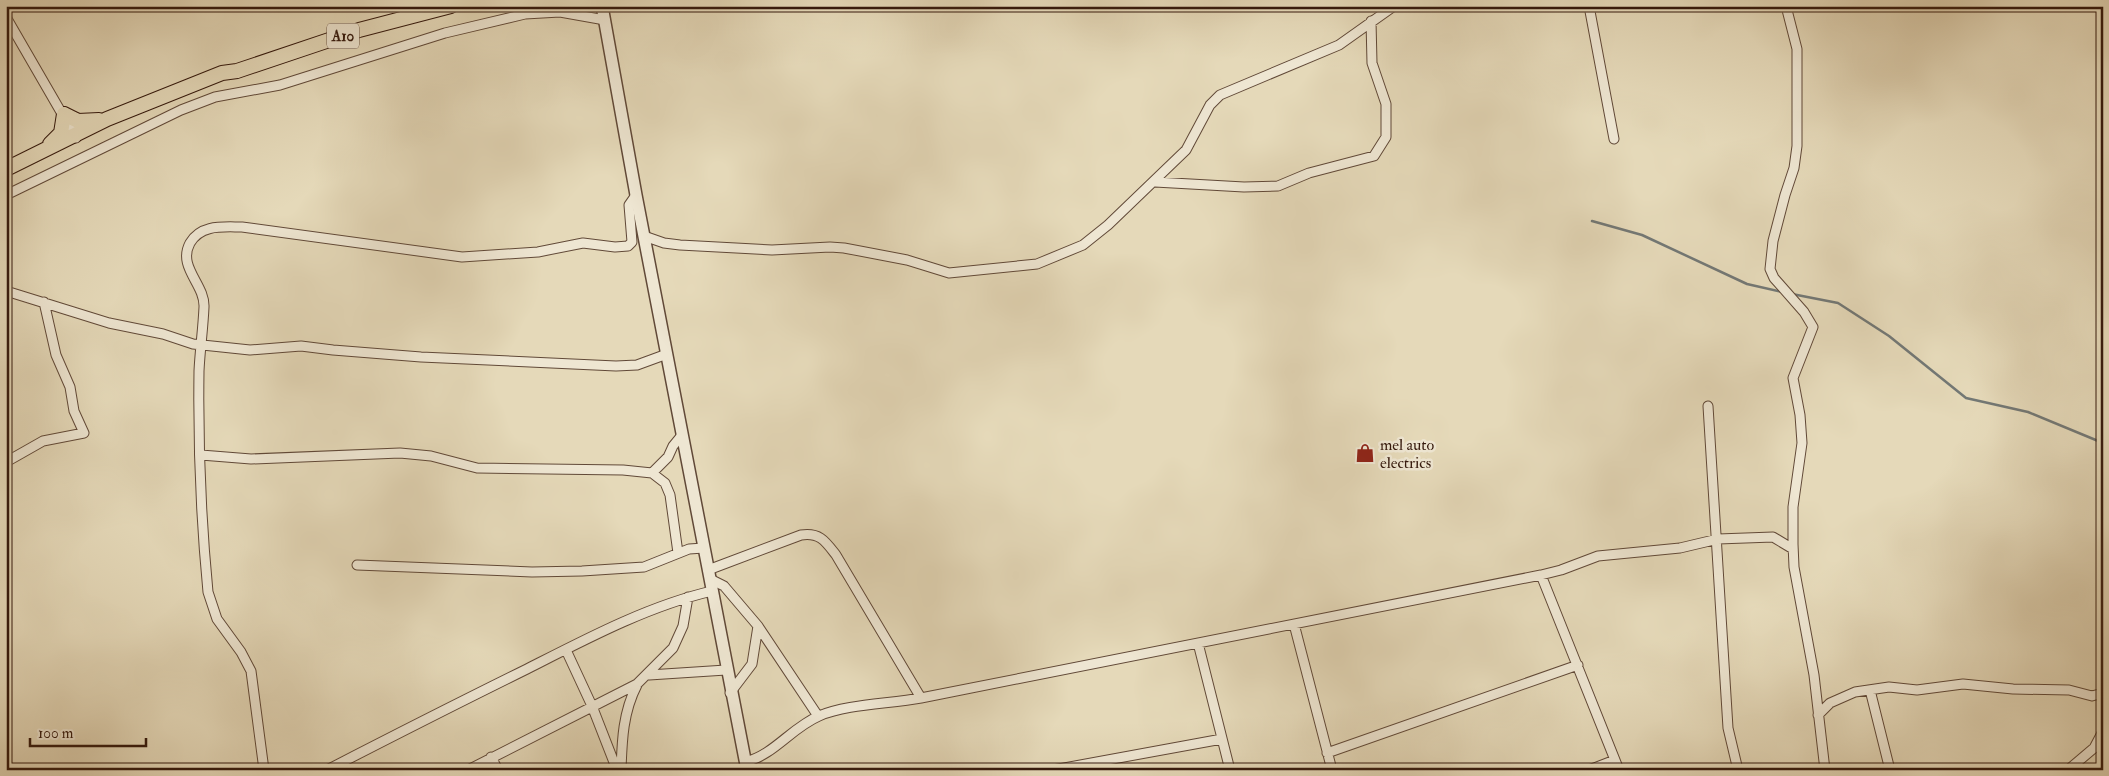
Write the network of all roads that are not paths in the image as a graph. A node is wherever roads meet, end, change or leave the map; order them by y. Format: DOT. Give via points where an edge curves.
graph roads {
  1 [pos="450,6"];
  2 [pos="602,6"];
  3 [pos="1394,6"];
  4 [pos="1589,6"];
  5 [pos="1786,6"];
  6 [pos="6,17"];
  7 [pos="605,20"];
  8 [pos="1371,21"];
  9 [pos="237,71"];
  10 [pos="64,114"];
  11 [pos="107,119"];
  12 [pos="76,137"];
  13 [pos="1614,138"];
  14 [pos="45,149"];
  15 [pos="6,168"];
  16 [pos="6,174"];
  17 [pos="1155,182"];
  18 [pos="6,194"];
  19 [pos="636,195"];
  20 [pos="644,236"];
  21 [pos="6,291"];
  22 [pos="44,302"];
  23 [pos="200,345"];
  24 [pos="667,354"];
  25 [pos="1708,406"];
  26 [pos="682,435"];
  27 [pos="201,455"];
  28 [pos="6,462"];
  29 [pos="652,473"];
  30 [pos="1718,539"];
  31 [pos="704,548"];
  32 [pos="1793,549"];
  33 [pos="678,553"];
  34 [pos="357,564"];
  35 [pos="1541,575"];
  36 [pos="710,580"];
  37 [pos="688,597"];
  38 [pos="1294,624"];
  39 [pos="758,626"];
  40 [pos="1198,643"];
  41 [pos="566,650"];
  42 [pos="1578,665"];
  43 [pos="726,670"];
  44 [pos="649,675"];
  45 [pos="637,684"];
  46 [pos="1870,690"];
  47 [pos="730,692"];
  48 [pos="2103,692"];
  49 [pos="921,698"];
  50 [pos="592,706"];
  51 [pos="1818,715"];
  52 [pos="818,716"];
  53 [pos="2103,732"];
  54 [pos="1222,739"];
  55 [pos="1327,753"];
  56 [pos="491,757"];
  57 [pos="1615,760"];
  58 [pos="746,766"];
  59 [pos="1085,767"];
  60 [pos="264,770"];
  61 [pos="327,770"];
  62 [pos="468,770"];
  63 [pos="498,770"];
  64 [pos="617,770"];
  65 [pos="621,770"];
  66 [pos="1053,770"];
  67 [pos="1230,770"];
  68 [pos="1332,770"];
  69 [pos="1589,770"];
  70 [pos="1618,770"];
  71 [pos="1738,770"];
  72 [pos="1825,770"];
  73 [pos="1890,770"];
  74 [pos="2068,770"];
  1 -- 9 [label="main road, A10" via="359,30"];
  2 -- 7 [label="street"];
  3 -- 8 [label="street"];
  4 -- 13 [label="street"];
  5 -- 32 [label="street" via="1797,49 1797,146 1773,241 1770,269 1813,327 1792,380 1800,415 1802,444 1793,507"];
  6 -- 10 [label="street"];
  7 -- 18 [label="street" via="560,12 525,14 445,33 280,85 215,97 180,110"];
  7 -- 19 [label="street"];
  8 -- 17 [label="street" via="1339,45 1220,96 1210,104 1186,150"];
  8 -- 17 [label="street" via="1372,62 1386,104 1386,137 1374,156 1309,172 1278,186"];
  9 -- 11 [label="main road, A10" via="222,73"];
  9 -- 12 [label="main road, A10" via="229,77"];
  10 -- 11 [label="main road" via="78,121"];
  10 -- 12 [label="street"];
  10 -- 14 [label="main road" via="61,133"];
  11 -- 12 [label="main road, A10"];
  12 -- 14 [label="main road, A10"];
  12 -- 16 [label="main road, A10"];
  14 -- 15 [label="main road, A10"];
  17 -- 20 [label="street" via="1083,245 1026,266 948,273 907,260 844,248 772,250 680,245"];
  19 -- 20 [label="street"];
  19 -- 23 [label="street" via="629,205 632,242 620,247 583,243 538,252 462,256 242,227 206,229 191,242 187,254 189,269 204,304"];
  20 -- 24 [label="street"];
  21 -- 22 [label="street"];
  22 -- 23 [label="street" via="109,323"];
  22 -- 28 [label="street" via="56,355 84,433 43,442"];
  23 -- 24 [label="street" via="250,350 301,346 415,356 616,366 637,365"];
  23 -- 27 [label="street"];
  24 -- 26 [label="street"];
  25 -- 30 [label="street"];
  26 -- 29 [label="street" via="668,457"];
  26 -- 31 [label="street"];
  27 -- 29 [label="street" via="251,459 400,453 431,456 477,468"];
  27 -- 60 [label="street" via="208,592 217,619 251,672"];
  29 -- 33 [label="street" via="666,483 670,495"];
  30 -- 32 [label="street" via="1773,537"];
  30 -- 35 [label="street" via="1688,547 1598,556"];
  30 -- 71 [label="street" via="1721,646 1728,728"];
  31 -- 33 [label="street"];
  31 -- 36 [label="street"];
  32 -- 51 [label="street"];
  33 -- 34 [label="street" via="644,567 582,571 532,572"];
  35 -- 38 [label="street"];
  35 -- 42 [label="street"];
  36 -- 37 [label="street"];
  36 -- 39 [label="street" via="724,586"];
  36 -- 43 [label="street"];
  36 -- 49 [label="street" via="801,535 810,533 821,537 836,555"];
  37 -- 41 [label="street"];
  37 -- 44 [label="street" via="683,626 673,648"];
  38 -- 40 [label="street"];
  38 -- 55 [label="street"];
  39 -- 47 [label="street" via="752,664"];
  39 -- 52 [label="street"];
  40 -- 49 [label="street"];
  40 -- 54 [label="street"];
  41 -- 50 [label="street"];
  41 -- 61 [label="street"];
  42 -- 55 [label="street"];
  42 -- 57 [label="street"];
  43 -- 44 [label="street"];
  43 -- 47 [label="street"];
  44 -- 45 [label="street"];
  45 -- 50 [label="street"];
  45 -- 65 [label="street" via="626,708"];
  46 -- 48 [label="street" via="1889,687 1917,690 1963,684 2070,690 2092,696"];
  46 -- 51 [label="street" via="1854,692 1836,700"];
  46 -- 73 [label="street"];
  47 -- 58 [label="street"];
  49 -- 52 [label="street" via="840,709"];
  50 -- 56 [label="street"];
  50 -- 64 [label="street"];
  51 -- 72 [label="street"];
  52 -- 58 [label="street"];
  53 -- 74 [label="street" via="2094,748"];
  54 -- 59 [label="street"];
  54 -- 67 [label="street"];
  55 -- 68 [label="street"];
  56 -- 62 [label="street"];
  56 -- 63 [label="street"];
  57 -- 69 [label="street"];
  57 -- 70 [label="street"];
  59 -- 66 [label="street"];
}
